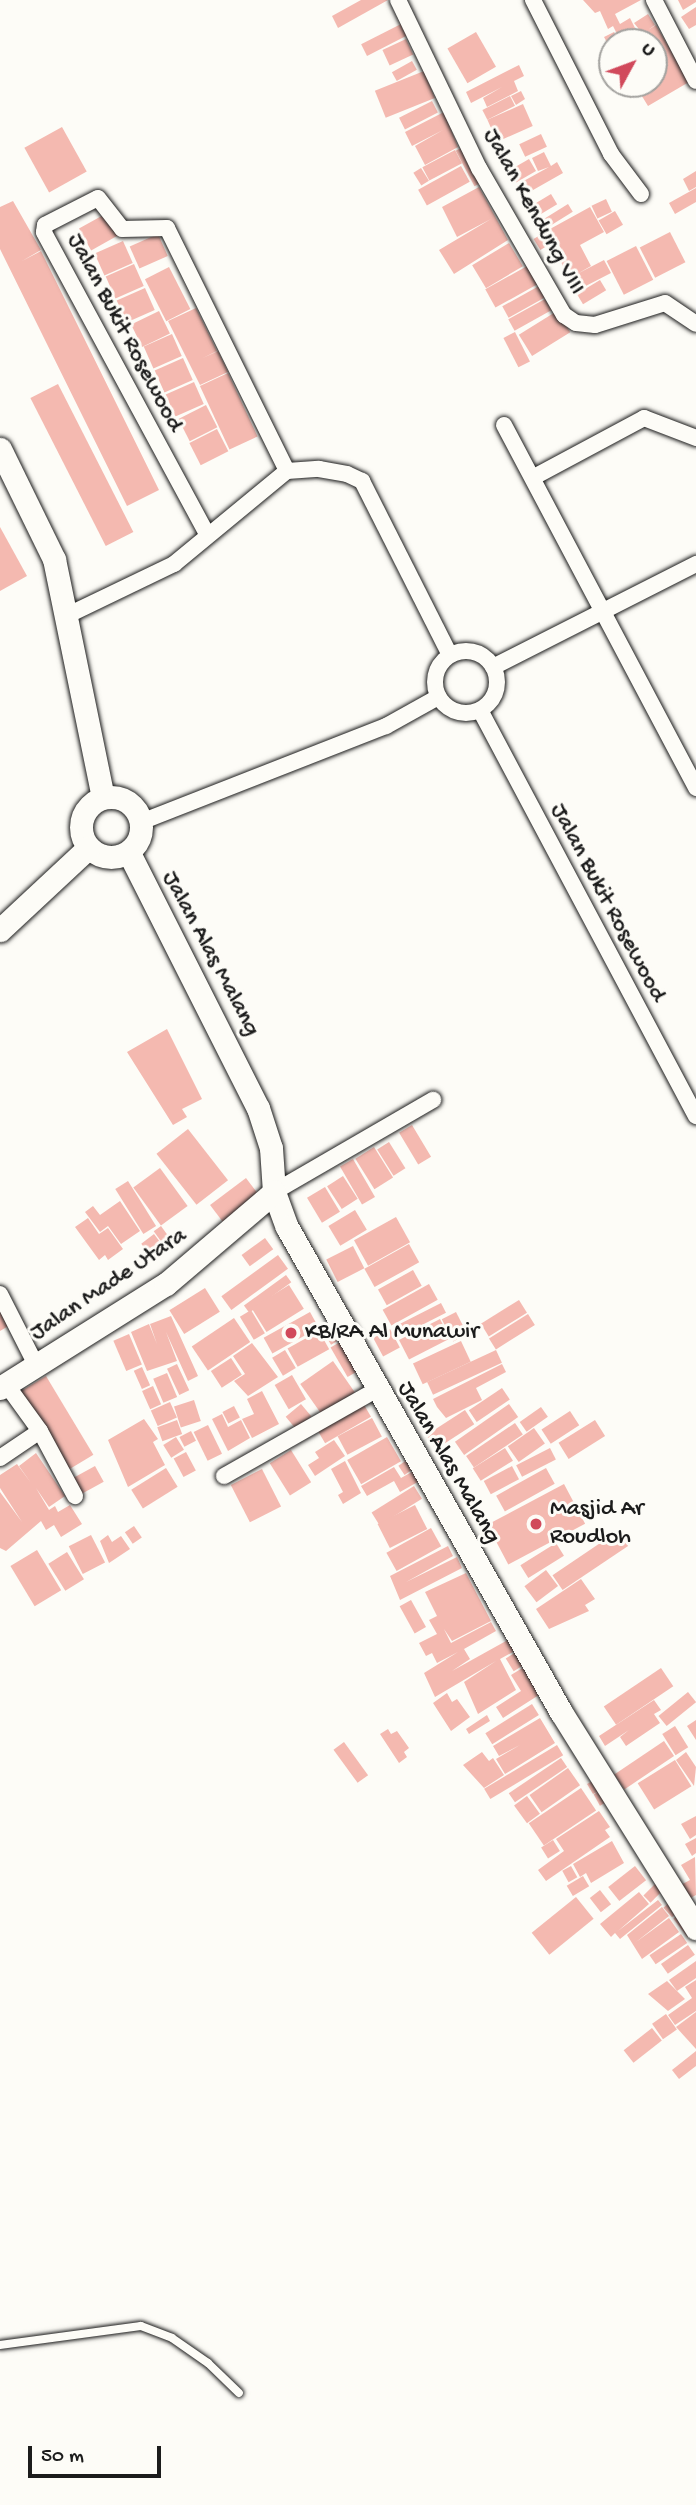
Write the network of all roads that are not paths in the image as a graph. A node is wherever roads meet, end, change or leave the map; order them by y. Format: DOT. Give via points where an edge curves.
graph roads {
  1 [pos="398,0"];
  2 [pos="533,0"];
  3 [pos="654,0"];
  4 [pos="696,81"];
  5 [pos="641,194"];
  6 [pos="696,324"];
  7 [pos="504,425"];
  8 [pos="696,438"];
  9 [pos="0,449"];
  10 [pos="287,471"];
  11 [pos="534,477"];
  12 [pos="207,534"];
  13 [pos="696,564"];
  14 [pos="605,611"];
  15 [pos="68,615"];
  16 [pos="450,655"];
  17 [pos="493,667"];
  18 [pos="438,697"];
  19 [pos="480,710"];
  20 [pos="696,788"];
  21 [pos="103,797"];
  22 [pos="141,822"];
  23 [pos="89,849"];
  24 [pos="128,852"];
  25 [pos="0,930"];
  26 [pos="433,1100"];
  27 [pos="696,1116"];
  28 [pos="274,1192"];
  29 [pos="0,1294"];
  30 [pos="36,1365"];
  31 [pos="3,1386"];
  32 [pos="376,1390"];
  33 [pos="40,1431"];
  34 [pos="0,1458"];
  35 [pos="224,1476"];
  36 [pos="75,1496"];
  37 [pos="696,1928"];
  38 [pos="0,2345"];
  39 [pos="239,2393"];
  1 -- 6 [label="street, Jalan Kendung VIII" via="480,168 565,315 576,323 595,325 665,303"];
  2 -- 5 [label="street" via="611,155"];
  3 -- 4 [label="street"];
  7 -- 11 [label="street"];
  8 -- 11 [label="street" via="644,418"];
  9 -- 15 [label="main road" via="54,559"];
  10 -- 12 [label="street"];
  10 -- 12 [label="street, Jalan Bukit Rosewood" via="167,228 122,229 98,198 45,225 44,232"];
  10 -- 16 [label="street" via="319,469 362,481"];
  11 -- 14 [label="street"];
  12 -- 15 [label="street" via="153,578"];
  13 -- 14 [label="street"];
  14 -- 17 [label="street"];
  14 -- 20 [label="street"];
  15 -- 21 [label="main road"];
  16 -- 17 [label="street" via="474,652"];
  16 -- 18 [label="street" via="435,674"];
  17 -- 19 [label="street" via="497,687"];
  18 -- 19 [label="street" via="456,712"];
  18 -- 22 [label="street" via="386,726"];
  19 -- 27 [label="street, Jalan Bukit Rosewood"];
  21 -- 22 [label="main road" via="120,797 134,807"];
  21 -- 23 [label="main road" via="89,804 81,818 81,834"];
  22 -- 24 [label="main road" via="139,839"];
  23 -- 24 [label="main road" via="108,858"];
  23 -- 25 [label="main road"];
  24 -- 28 [label="main road, Jalan Alas Malang" via="258,1108 271,1148"];
  26 -- 28 [label="street"];
  28 -- 30 [label="main road, Jalan Made Utara" via="166,1284"];
  28 -- 32 [label="main road, Jalan Alas Malang" via="287,1227"];
  29 -- 30 [label="street"];
  30 -- 31 [label="main road, Jalan Made Utara"];
  31 -- 33 [label="street"];
  32 -- 35 [label="street"];
  32 -- 37 [label="main road, Jalan Alas Malang" via="561,1712"];
  33 -- 34 [label="street"];
  33 -- 36 [label="street"];
  38 -- 39 [label="lane" via="141,2326 172,2338 208,2362"];
}
